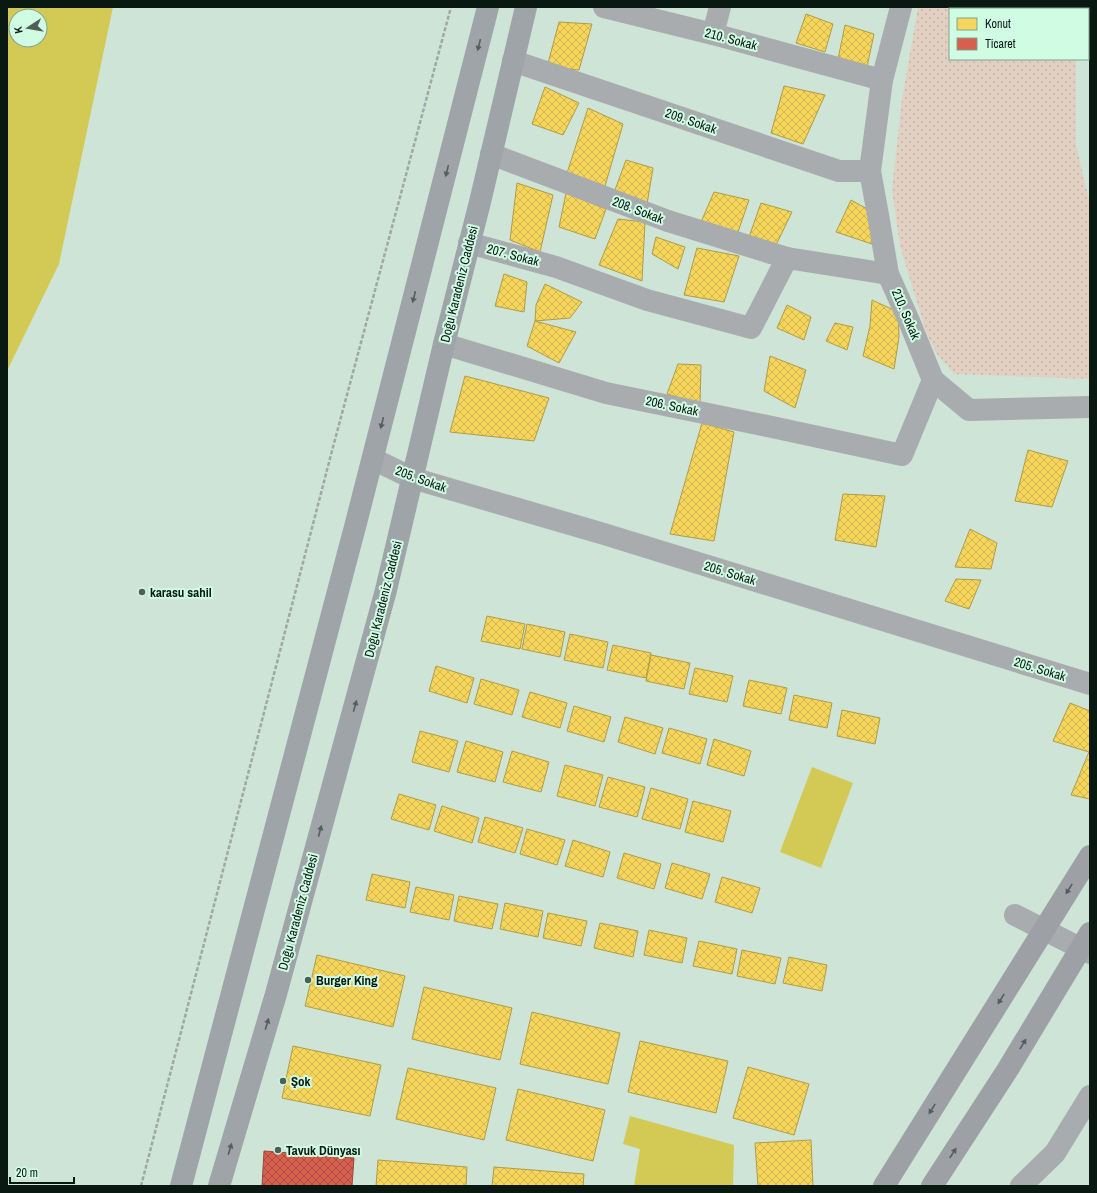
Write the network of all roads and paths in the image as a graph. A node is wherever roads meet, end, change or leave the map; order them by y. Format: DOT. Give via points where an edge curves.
graph roads {
  1 [pos="451,7"];
  2 [pos="488,7"];
  3 [pos="526,7"];
  4 [pos="604,7"];
  5 [pos="720,7"];
  6 [pos="901,7"];
  7 [pos="712,34"];
  8 [pos="513,61"];
  9 [pos="882,80"];
  10 [pos="491,154"];
  11 [pos="870,171"];
  12 [pos="469,243"];
  13 [pos="787,258"];
  14 [pos="888,274"];
  15 [pos="444,344"];
  16 [pos="933,380"];
  17 [pos="1090,407"];
  18 [pos="373,459"];
  19 [pos="412,478"];
  20 [pos="1090,684"];
  21 [pos="1090,856"];
  22 [pos="1015,915"];
  23 [pos="1044,930"];
  24 [pos="1087,944"];
  25 [pos="1090,1096"];
  26 [pos="141,1186"];
  27 [pos="181,1186"];
  28 [pos="218,1186"];
  29 [pos="884,1186"];
  30 [pos="932,1186"];
  31 [pos="1021,1186"];
  1 -- 26 [label="path" via="333,447"];
  2 -- 18 [label="main road, one-way"];
  3 -- 8 [label="main road, Doğu Karadeniz Caddesi"];
  4 -- 7 [label="street, 210. Sokak"];
  5 -- 7 [label="street"];
  6 -- 9 [label="street, 210. Sokak"];
  7 -- 9 [label="street, 210. Sokak"];
  8 -- 10 [label="main road, Doğu Karadeniz Caddesi"];
  8 -- 11 [label="street, 209. Sokak" via="839,171"];
  9 -- 11 [label="street, 210. Sokak"];
  10 -- 12 [label="main road, Doğu Karadeniz Caddesi"];
  10 -- 13 [label="street, 208. Sokak" via="668,221"];
  11 -- 14 [label="street, 210. Sokak"];
  12 -- 13 [label="street, 207. Sokak" via="556,267 647,300 751,328"];
  12 -- 15 [label="main road, Doğu Karadeniz Caddesi"];
  13 -- 14 [label="street, 208. Sokak"];
  14 -- 16 [label="street, 210. Sokak"];
  15 -- 16 [label="street, 206. Sokak" via="606,392 902,455"];
  15 -- 19 [label="main road, Doğu Karadeniz Caddesi"];
  16 -- 17 [label="street, 210. Sokak" via="969,410"];
  18 -- 19 [label="street, 205. Sokak"];
  18 -- 27 [label="main road"];
  19 -- 20 [label="street, 205. Sokak"];
  28 -- 19 [label="main road, Doğu Karadeniz Caddesi, one-way" via="276,994 386,590"];
  21 -- 23 [label="main road, one-way"];
  22 -- 23 [label="street"];
  23 -- 24 [label="street"];
  23 -- 29 [label="main road, one-way"];
  30 -- 24 [label="main road, one-way"];
  25 -- 31 [label="street" via="1055,1153"];
}
